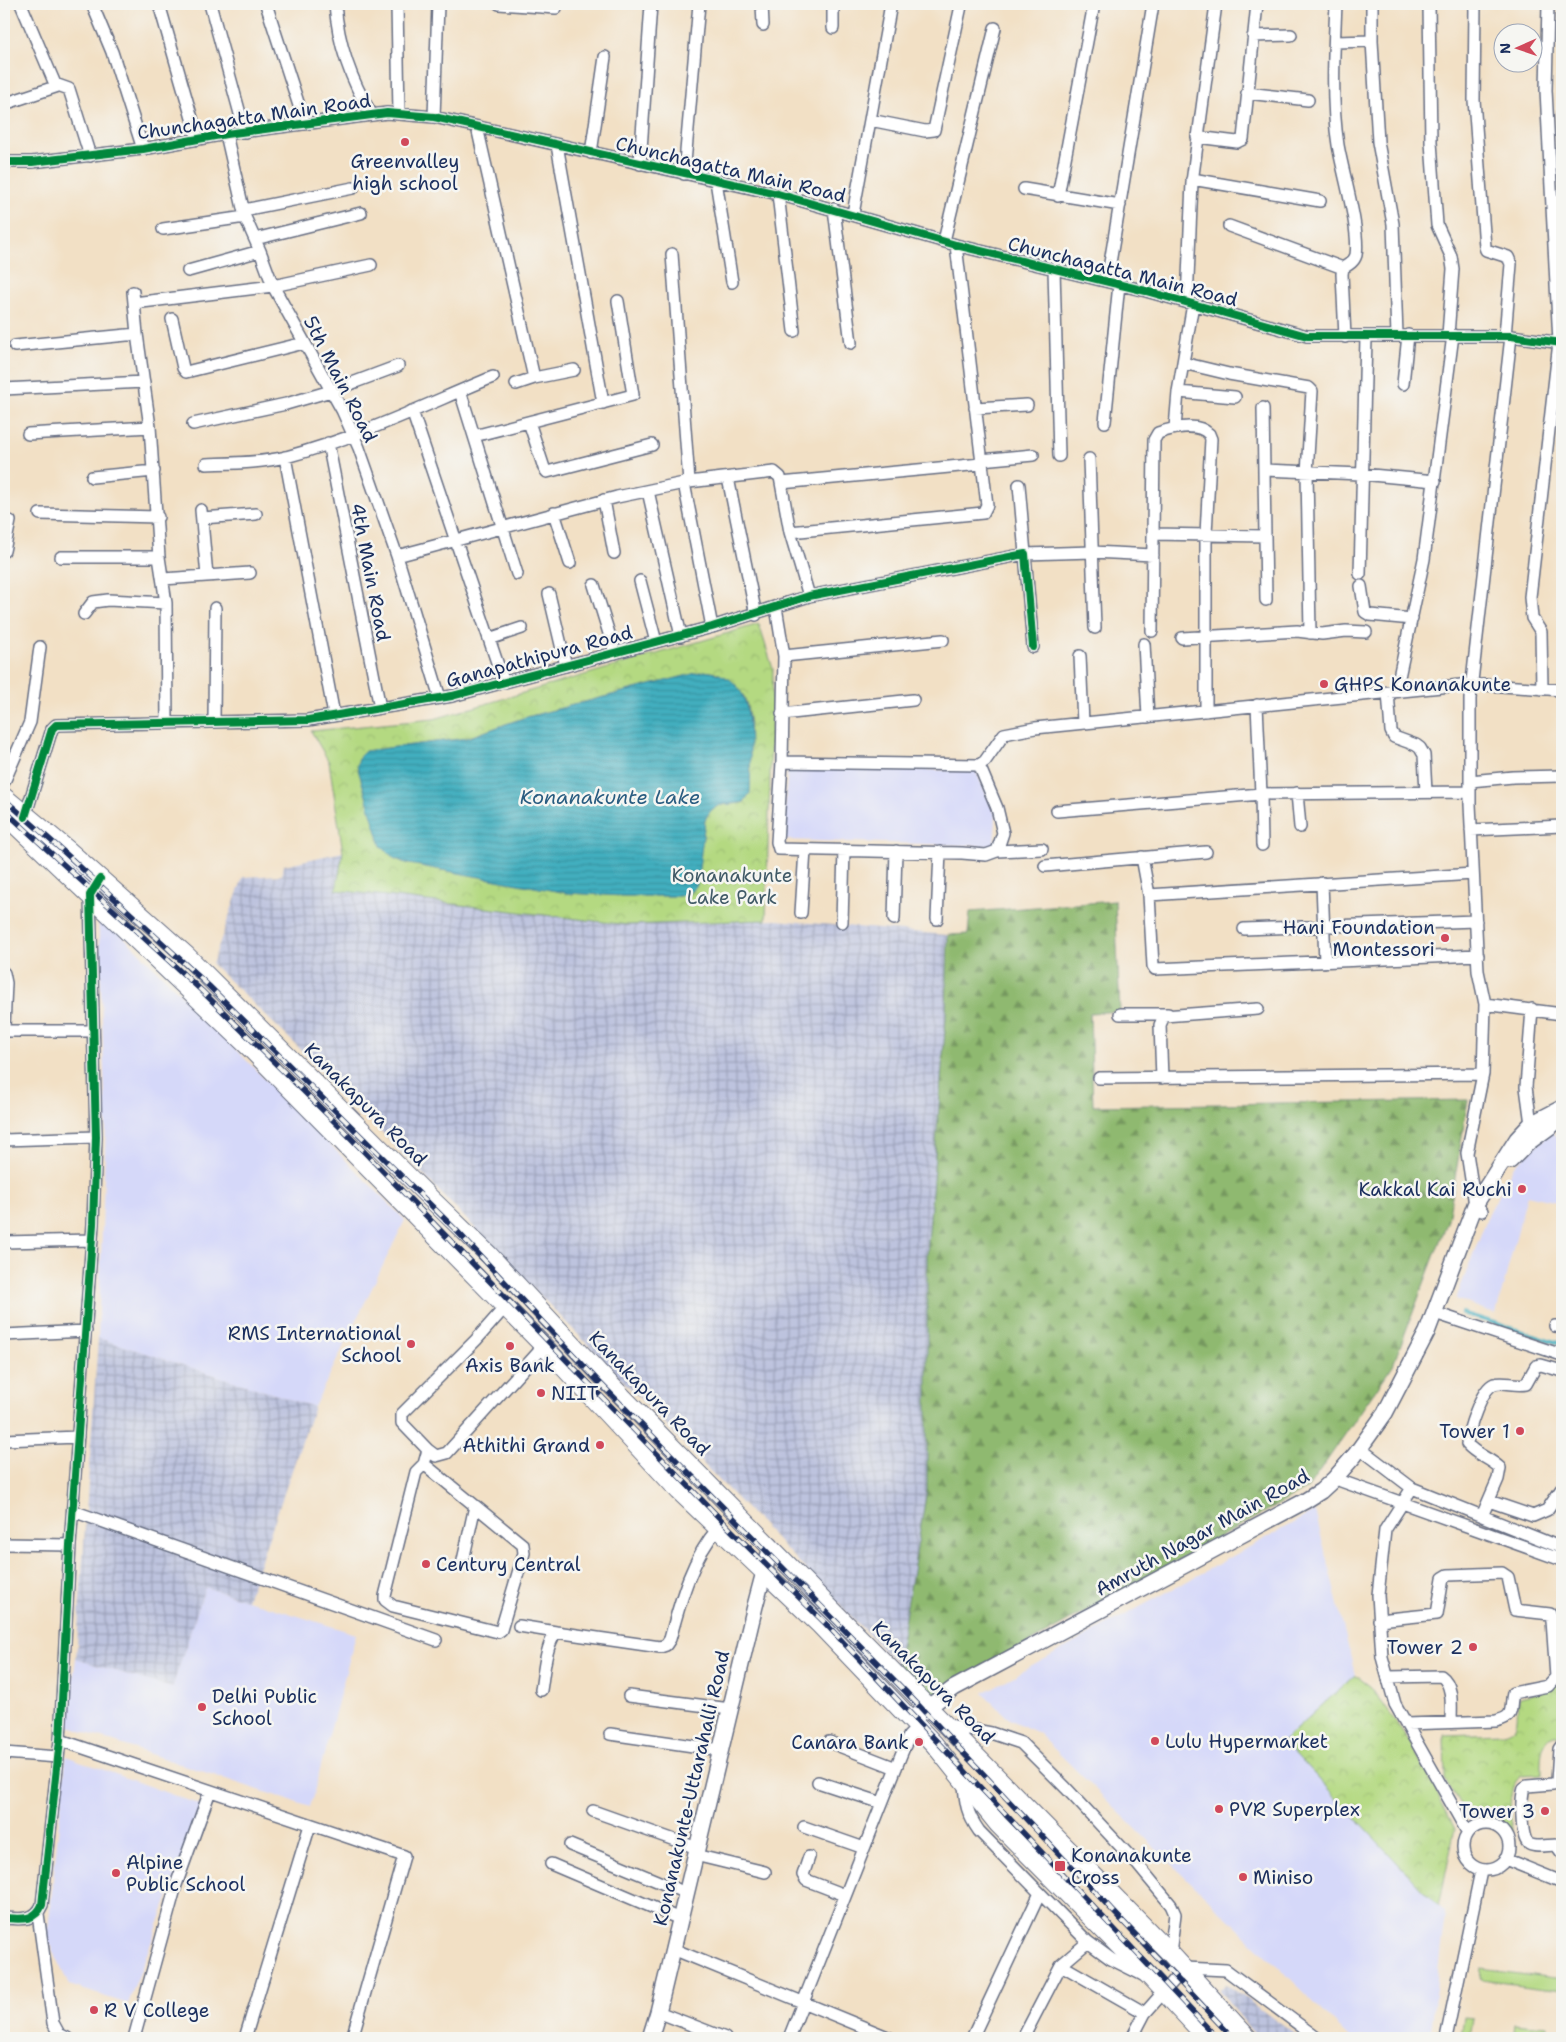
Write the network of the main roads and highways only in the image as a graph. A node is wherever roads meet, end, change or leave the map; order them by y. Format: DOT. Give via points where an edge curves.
graph roads {
  1 [pos="4,797"];
  2 [pos="4,814"];
  3 [pos="1562,1108"];
  4 [pos="1562,1118"];
  5 [pos="1478,1208"];
  6 [pos="772,1546"];
  7 [pos="764,1571"];
  8 [pos="931,1709"];
  9 [pos="915,1724"];
  10 [pos="650,2038"];
  11 [pos="1207,2038"];
  12 [pos="1248,2038"];
  1 -- 6 [label="highway, Kanakapura Road" via="187,956 489,1254 598,1372"];
  2 -- 7 [label="highway" via="251,1049 506,1306 679,1491"];
  3 -- 5 [label="main road, Amruth Nagar Main Road" via="1531,1124 1517,1139"];
  4 -- 5 [label="main road, Amruth Nagar Main Road" via="1508,1162"];
  5 -- 8 [label="main road, Amruth Nagar Main Road" via="1428,1332 1385,1413 1355,1456 1321,1491 954,1688"];
  5 -- 8 [label="main road, Amruth Nagar Main Road" via="1472,1240 1441,1315 1388,1421 1342,1481 1308,1506"];
  6 -- 7 [label="main road, Konanakunte-Uttarahalli Road"];
  6 -- 8 [label="highway, Kanakapura Road"];
  7 -- 9 [label="highway"];
  7 -- 10 [label="main road, Konanakunte-Uttarahalli Road"];
  8 -- 9 [label="main road, Amruth Nagar Main Road"];
  8 -- 12 [label="highway, Kanakapura Road" via="1185,1968"];
  9 -- 11 [label="highway" via="998,1824"];
}
